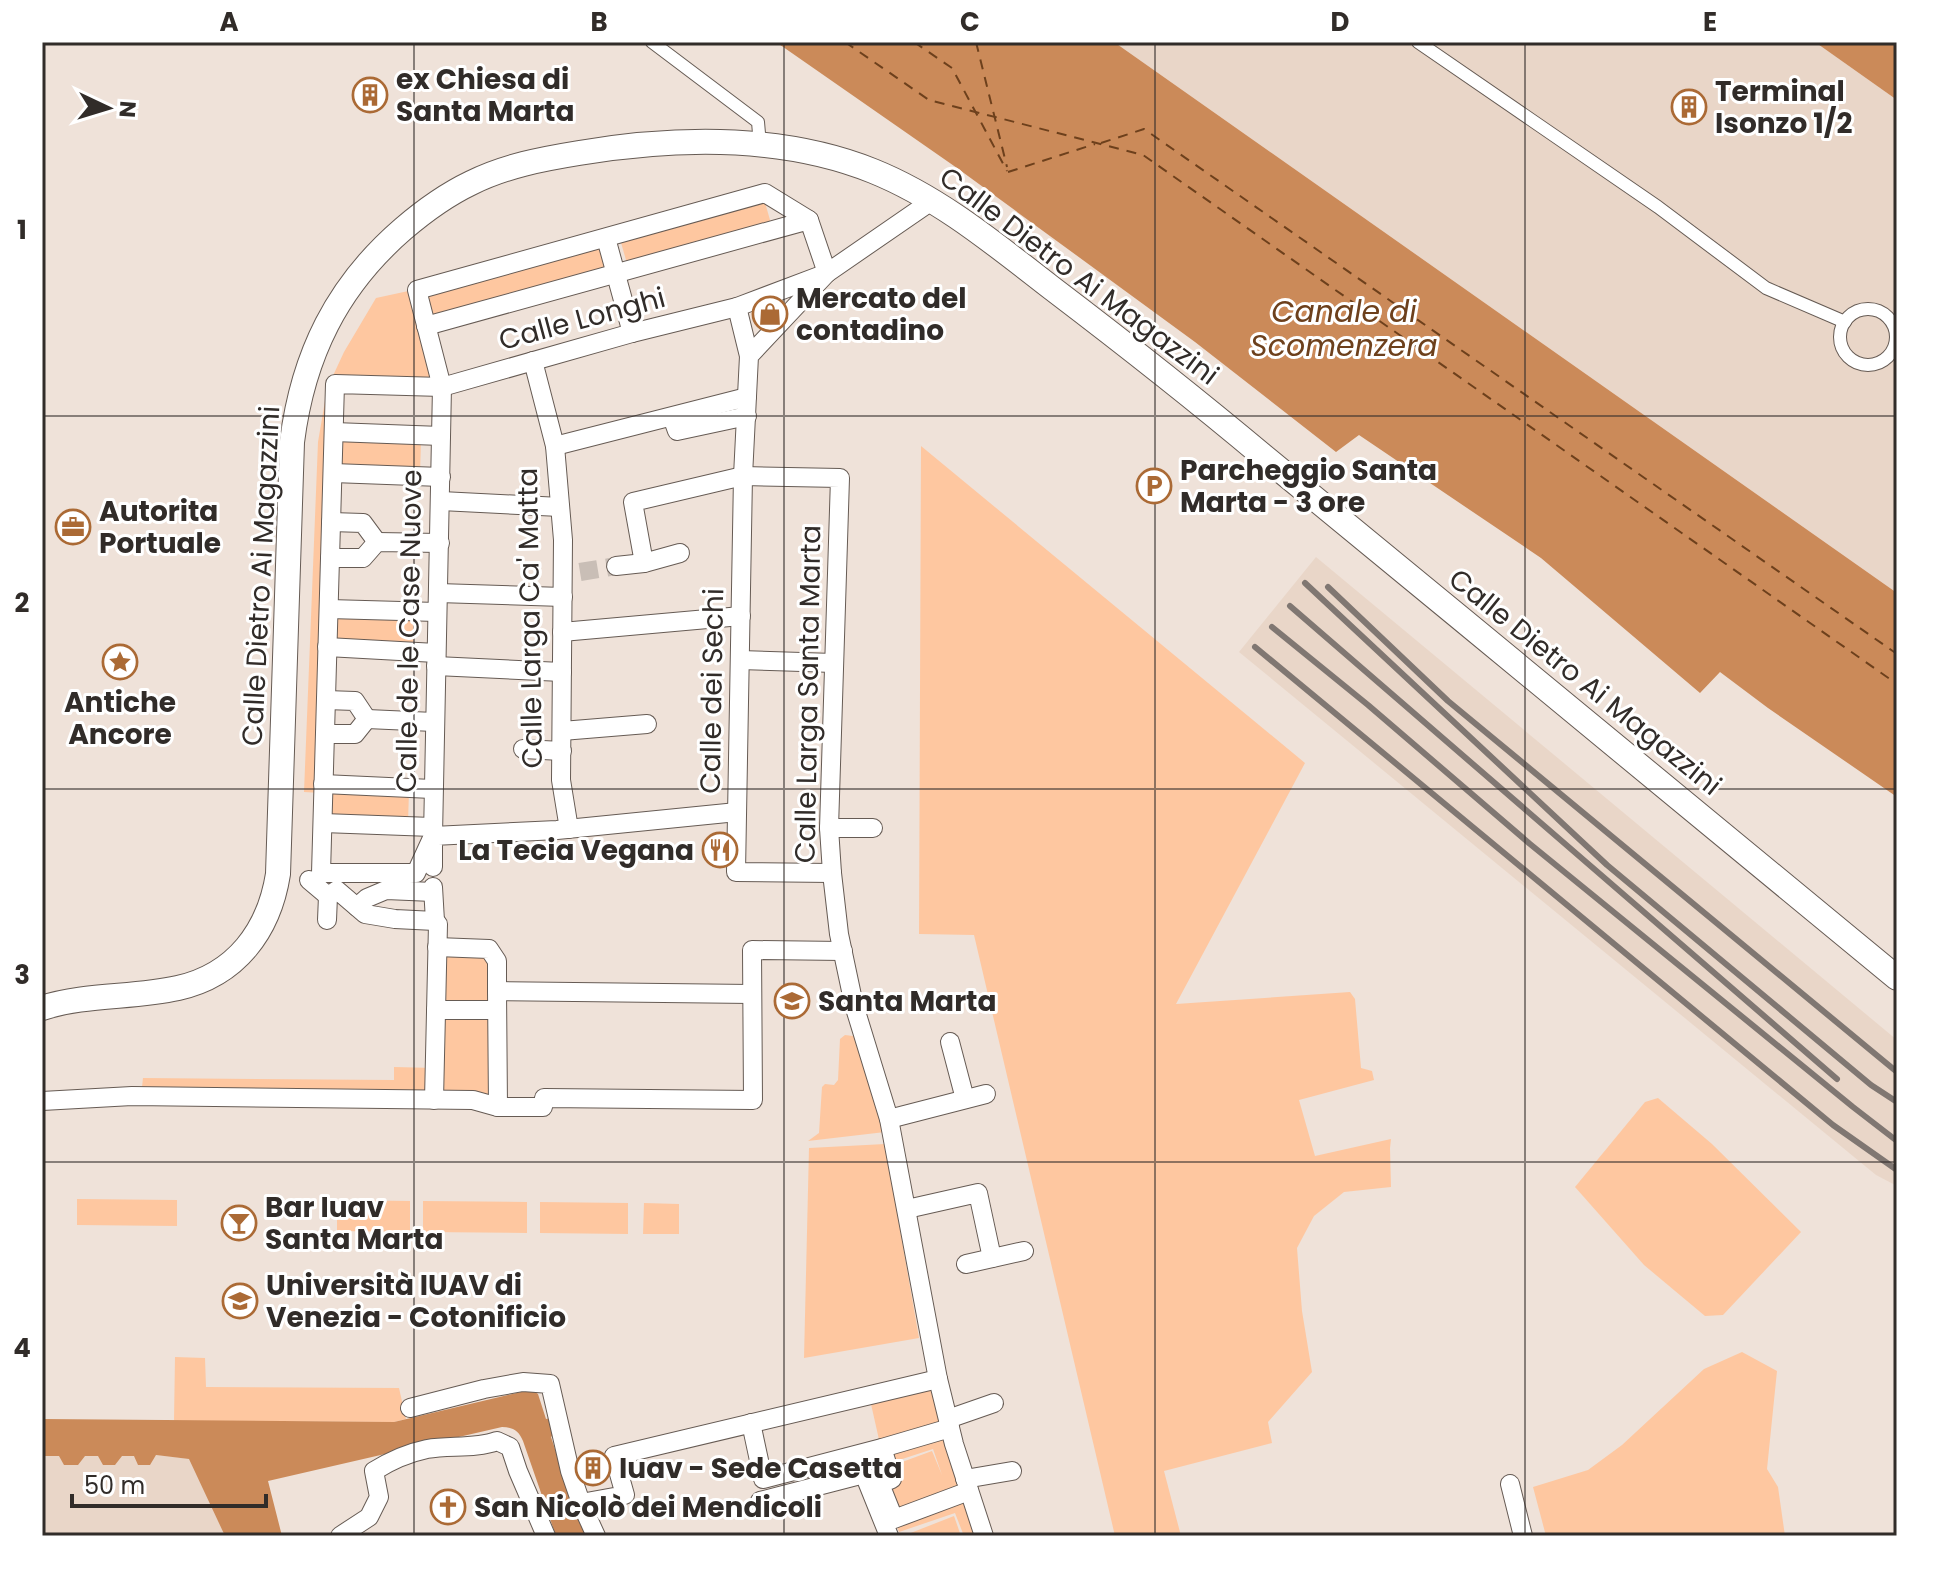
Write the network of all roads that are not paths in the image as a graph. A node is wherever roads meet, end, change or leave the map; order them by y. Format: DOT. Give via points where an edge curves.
graph roads {
  1 [pos="652,42"];
  2 [pos="1418,42"];
  3 [pos="760,145"];
  4 [pos="765,193"];
  5 [pos="933,200"];
  6 [pos="809,220"];
  7 [pos="774,229"];
  8 [pos="606,238"];
  9 [pos="615,272"];
  10 [pos="827,273"];
  11 [pos="737,307"];
  12 [pos="1845,322"];
  13 [pos="426,326"];
  14 [pos="632,333"];
  15 [pos="1895,352"];
  16 [pos="749,356"];
  17 [pos="533,361"];
  18 [pos="442,387"];
  19 [pos="747,397"];
  20 [pos="747,416"];
  21 [pos="672,417"];
  22 [pos="334,432"];
  23 [pos="441,436"];
  24 [pos="555,446"];
  25 [pos="333,473"];
  26 [pos="743,476"];
  27 [pos="441,477"];
  28 [pos="441,501"];
  29 [pos="560,507"];
  30 [pos="331,522"];
  31 [pos="377,542"];
  32 [pos="440,543"];
  33 [pos="680,553"];
  34 [pos="330,558"];
  35 [pos="644,563"];
  36 [pos="616,566"];
  37 [pos="438,593"];
  38 [pos="563,597"];
  39 [pos="329,609"];
  40 [pos="437,612"];
  41 [pos="741,616"];
  42 [pos="562,632"];
  43 [pos="327,647"];
  44 [pos="436,659"];
  45 [pos="740,660"];
  46 [pos="834,663"];
  47 [pos="562,672"];
  48 [pos="326,700"];
  49 [pos="367,719"];
  50 [pos="434,722"];
  51 [pos="647,724"];
  52 [pos="562,731"];
  53 [pos="325,734"];
  54 [pos="523,749"];
  55 [pos="562,751"];
  56 [pos="323,784"];
  57 [pos="432,789"];
  58 [pos="737,812"];
  59 [pos="323,823"];
  60 [pos="829,828"];
  61 [pos="873,828"];
  62 [pos="569,829"];
  63 [pos="432,832"];
  64 [pos="832,873"];
  65 [pos="309,880"];
  66 [pos="328,896"];
  67 [pos="357,907"];
  68 [pos="327,920"];
  69 [pos="435,921"];
  70 [pos="437,947"];
  71 [pos="843,951"];
  72 [pos="1897,978"];
  73 [pos="752,994"];
  74 [pos="497,1001"];
  75 [pos="42,1008"];
  76 [pos="436,1010"];
  77 [pos="950,1042"];
  78 [pos="986,1094"];
  79 [pos="965,1099"];
  80 [pos="434,1100"];
  81 [pos="42,1101"];
  82 [pos="498,1107"];
  83 [pos="886,1125"];
  84 [pos="907,1209"];
  85 [pos="1024,1251"];
  86 [pos="992,1258"];
  87 [pos="966,1264"];
  88 [pos="938,1379"];
  89 [pos="994,1403"];
  90 [pos="410,1408"];
  91 [pos="751,1423"];
  92 [pos="949,1423"];
  93 [pos="882,1448"];
  94 [pos="1012,1471"];
  95 [pos="808,1480"];
  96 [pos="1510,1484"];
  97 [pos="967,1485"];
  98 [pos="760,1501"];
  99 [pos="882,1501"];
  100 [pos="589,1502"];
  101 [pos="543,1530"];
  102 [pos="340,1536"];
  103 [pos="596,1536"];
  104 [pos="604,1536"];
  105 [pos="889,1536"];
  106 [pos="984,1536"];
  107 [pos="1523,1536"];
  1 -- 3 [label="lane" via="758,122"];
  2 -- 12 [label="lane" via="1766,288"];
  3 -- 5 [label="street, Calle Dietro Ai Magazzini" via="849,162"];
  3 -- 75 [label="street, Calle Dietro Ai Magazzini" via="634,145 514,166 439,201 370,261 327,322 307,368 295,417 278,874 270,910 240,955 194,984"];
  4 -- 6 [label="street"];
  4 -- 7 [label="street"];
  4 -- 8 [label="street"];
  5 -- 10 [label="street"];
  5 -- 72 [label="street, Calle Dietro Ai Magazzini" via="1174,382"];
  6 -- 7 [label="street"];
  6 -- 10 [label="street"];
  7 -- 9 [label="street"];
  8 -- 9 [label="street"];
  8 -- 13 [label="street, Calle de le Case Nuove" via="417,290"];
  9 -- 13 [label="street"];
  9 -- 14 [label="street"];
  10 -- 11 [label="street"];
  10 -- 16 [label="street"];
  11 -- 14 [label="street, Calle Longhi"];
  11 -- 16 [label="street, Calle dei Sechi"];
  12 -- 15 [label="lane" via="1862,309 1881,311 1896,333"];
  12 -- 15 [label="lane" via="1841,346 1852,361 1879,363"];
  13 -- 18 [label="street, Calle de le Case Nuove"];
  14 -- 17 [label="street, Calle Longhi"];
  16 -- 19 [label="street, Calle dei Sechi"];
  17 -- 18 [label="street, Calle Longhi"];
  17 -- 24 [label="street, Calle Larga Ca' Matta"];
  18 -- 22 [label="street, Calle Longhi" via="335,384"];
  18 -- 23 [label="street, Calle de le Case Nuove"];
  19 -- 20 [label="street, Calle dei Sechi"];
  19 -- 21 [label="street"];
  20 -- 21 [label="street" via="677,431"];
  20 -- 26 [label="street, Calle dei Sechi"];
  21 -- 24 [label="street"];
  22 -- 23 [label="street"];
  22 -- 25 [label="street"];
  23 -- 27 [label="street, Calle de le Case Nuove"];
  24 -- 29 [label="street, Calle Larga Ca' Matta"];
  25 -- 27 [label="street"];
  25 -- 30 [label="street"];
  26 -- 35 [label="street" via="633,502"];
  26 -- 41 [label="street, Calle dei Sechi"];
  26 -- 46 [label="street, Calle Larga Santa Marta" via="840,478"];
  27 -- 28 [label="street, Calle de le Case Nuove"];
  28 -- 29 [label="street"];
  28 -- 32 [label="street, Calle de le Case Nuove"];
  29 -- 38 [label="street, Calle Larga Ca' Matta" via="571,573"];
  30 -- 31 [label="street" via="363,523"];
  30 -- 34 [label="street"];
  31 -- 32 [label="street"];
  31 -- 34 [label="street" via="363,558"];
  32 -- 37 [label="street, Calle de le Case Nuove"];
  33 -- 35 [label="street"];
  34 -- 39 [label="street"];
  35 -- 36 [label="street"];
  37 -- 38 [label="street"];
  37 -- 40 [label="street, Calle de le Case Nuove"];
  38 -- 42 [label="street, Calle Larga Ca' Matta"];
  39 -- 40 [label="street"];
  39 -- 43 [label="street"];
  40 -- 44 [label="street, Calle de le Case Nuove"];
  41 -- 42 [label="street"];
  41 -- 45 [label="street, Calle dei Sechi"];
  42 -- 47 [label="street, Calle Larga Ca' Matta"];
  43 -- 44 [label="street"];
  43 -- 48 [label="street"];
  44 -- 47 [label="street"];
  44 -- 50 [label="street, Calle de le Case Nuove"];
  45 -- 46 [label="street"];
  45 -- 58 [label="street, Calle dei Sechi"];
  46 -- 60 [label="street, Calle Larga Santa Marta"];
  47 -- 52 [label="street, Calle Larga Ca' Matta"];
  48 -- 49 [label="street" via="355,701"];
  48 -- 53 [label="street"];
  49 -- 50 [label="street"];
  49 -- 53 [label="street" via="355,734"];
  50 -- 57 [label="street, Calle de le Case Nuove"];
  51 -- 52 [label="street"];
  52 -- 55 [label="street, Calle Larga Ca' Matta"];
  53 -- 56 [label="street"];
  54 -- 55 [label="street"];
  55 -- 62 [label="street, Calle Larga Ca' Matta"];
  56 -- 57 [label="street"];
  56 -- 59 [label="street"];
  57 -- 63 [label="street, Calle de le Case Nuove"];
  58 -- 62 [label="street"];
  58 -- 64 [label="street, Calle dei Sechi" via="736,872"];
  59 -- 63 [label="street"];
  59 -- 63 [label="street, Calle de le Case Nuove" via="321,873 424,870"];
  60 -- 61 [label="street"];
  60 -- 64 [label="street, Calle Larga Santa Marta"];
  62 -- 63 [label="street"];
  64 -- 71 [label="street, Calle Larga Santa Marta"];
  65 -- 66 [label="street"];
  66 -- 67 [label="street" via="337,890"];
  66 -- 68 [label="street"];
  67 -- 69 [label="street" via="379,917"];
  67 -- 69 [label="street" via="386,890 433,890"];
  69 -- 70 [label="street"];
  70 -- 74 [label="street" via="489,949 497,961"];
  70 -- 76 [label="street"];
  71 -- 73 [label="street" via="752,950"];
  71 -- 83 [label="street, Calle Larga Santa Marta" via="858,1037"];
  73 -- 74 [label="street"];
  73 -- 82 [label="street" via="753,1100 544,1098 543,1107"];
  74 -- 76 [label="street"];
  74 -- 82 [label="street"];
  76 -- 80 [label="street"];
  77 -- 79 [label="street"];
  78 -- 79 [label="street"];
  79 -- 83 [label="street"];
  80 -- 81 [label="street" via="132,1096"];
  80 -- 82 [label="street" via="473,1100"];
  83 -- 84 [label="street, Calle Larga Santa Marta"];
  84 -- 86 [label="street" via="978,1193"];
  84 -- 88 [label="street, Calle Larga Santa Marta"];
  85 -- 86 [label="street"];
  86 -- 87 [label="street"];
  88 -- 91 [label="street"];
  88 -- 92 [label="street, Calle Larga Santa Marta"];
  89 -- 92 [label="street"];
  90 -- 100 [label="street" via="497,1386 550,1384 570,1471"];
  91 -- 95 [label="street" via="763,1479"];
  91 -- 100 [label="street" via="614,1456 625,1495"];
  92 -- 93 [label="street"];
  92 -- 97 [label="street, Calle Larga Santa Marta"];
  93 -- 95 [label="street"];
  93 -- 99 [label="street" via="892,1479 880,1484"];
  94 -- 97 [label="street"];
  95 -- 98 [label="street"];
  95 -- 99 [label="street" via="864,1474"];
  96 -- 107 [label="street"];
  97 -- 99 [label="street" via="894,1519"];
  97 -- 106 [label="street, Calle Larga Santa Marta"];
  99 -- 105 [label="street"];
  100 -- 103 [label="street"];
  100 -- 104 [label="street"];
  101 -- 102 [label="street" via="510,1447 497,1441 428,1449 386,1463 374,1471 379,1497 369,1517"];
}
